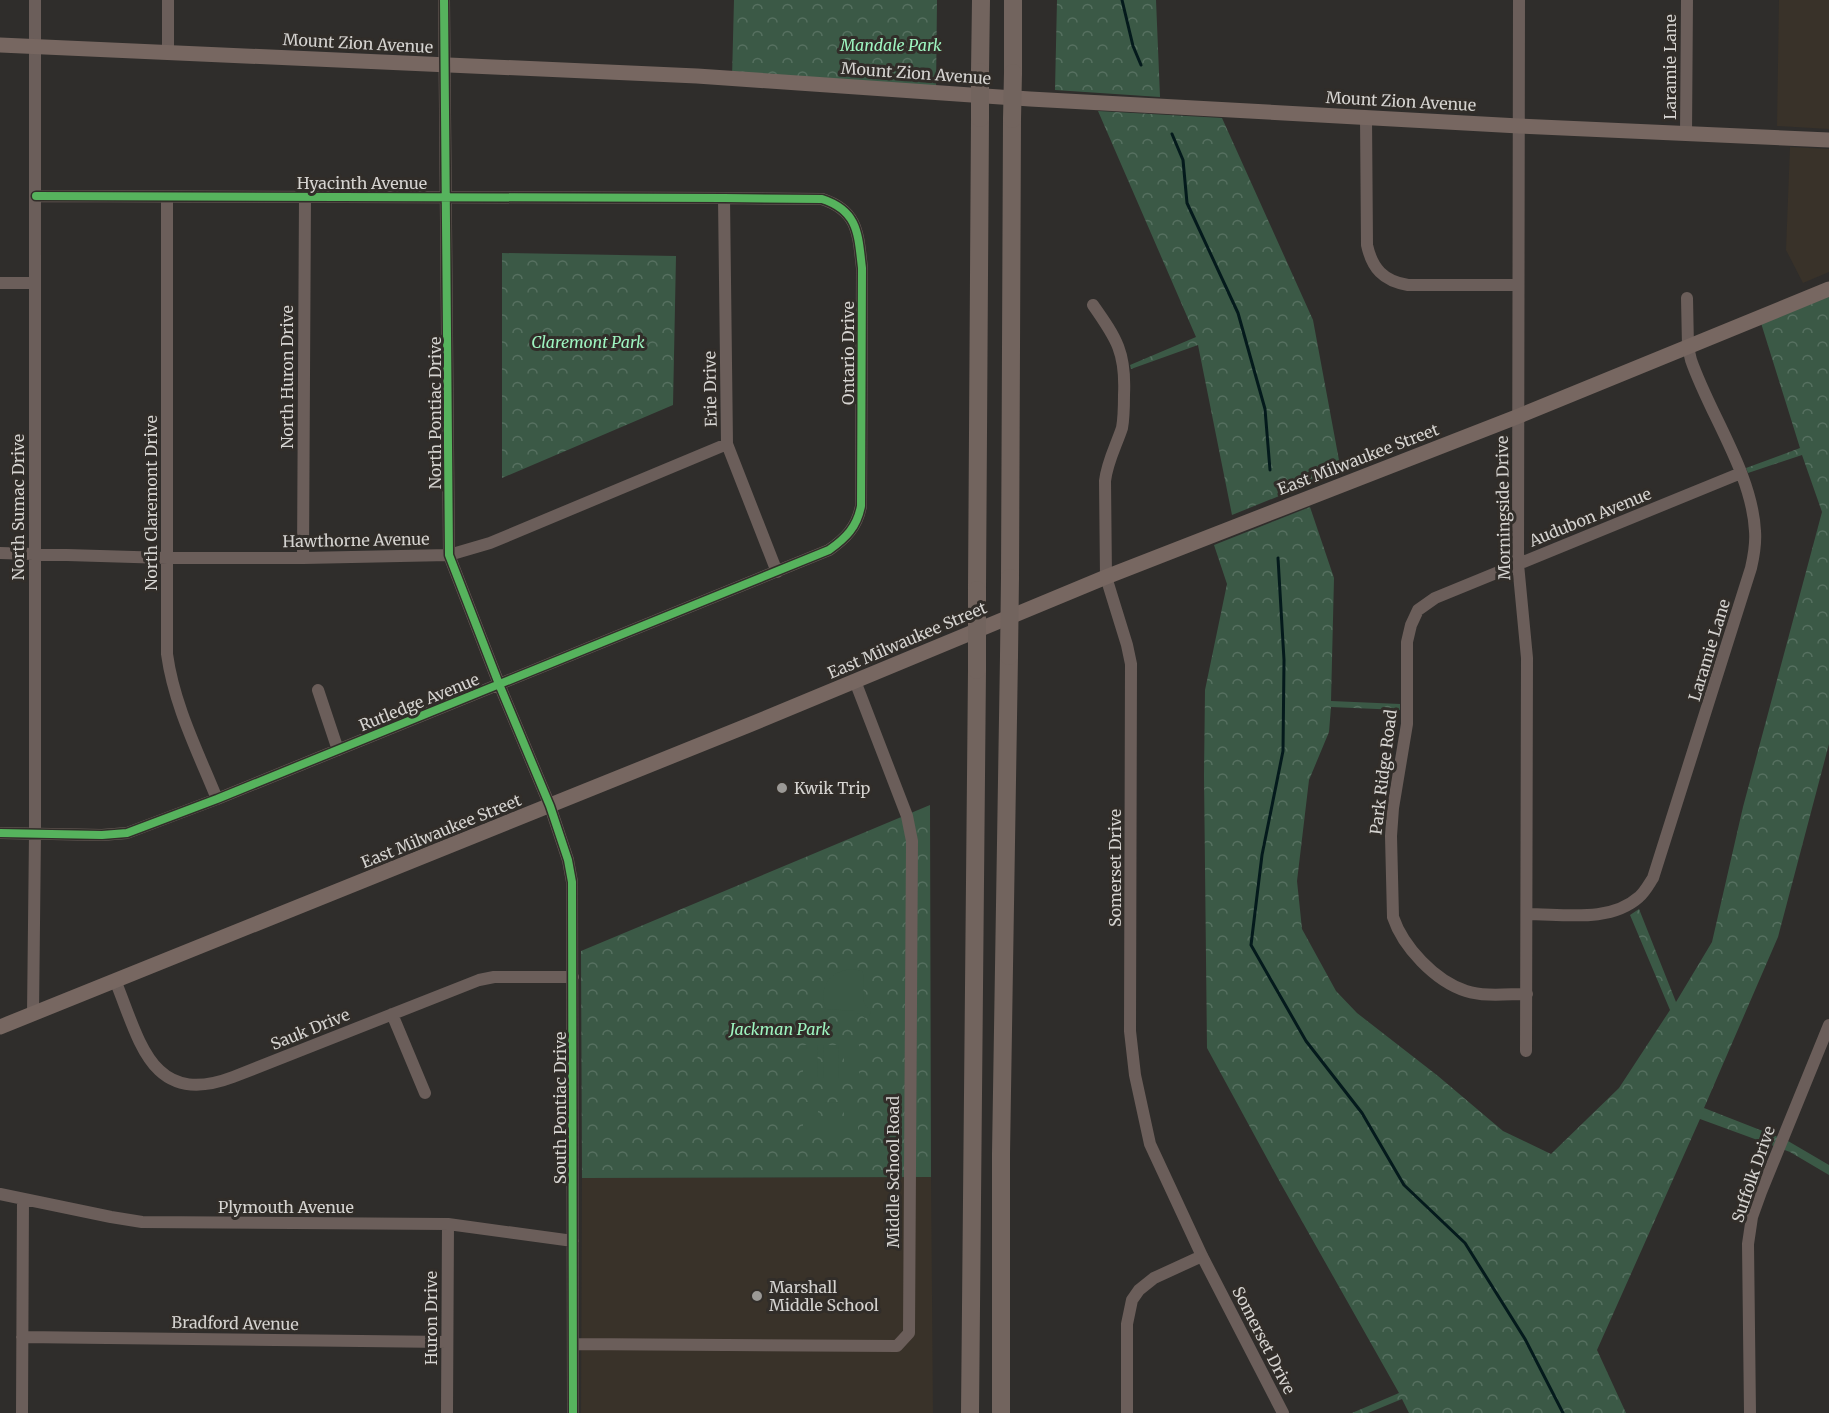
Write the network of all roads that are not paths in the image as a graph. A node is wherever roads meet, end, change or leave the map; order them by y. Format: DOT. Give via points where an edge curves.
graph roads {
  1 [pos="35,0"];
  2 [pos="168,0"];
  3 [pos="444,0"];
  4 [pos="981,0"];
  5 [pos="1013,0"];
  6 [pos="1519,0"];
  7 [pos="1687,0"];
  8 [pos="0,45"];
  9 [pos="34,47"];
  10 [pos="168,53"];
  11 [pos="445,65"];
  12 [pos="1366,117"];
  13 [pos="1519,126"];
  14 [pos="1686,134"];
  15 [pos="1829,140"];
  16 [pos="36,196"];
  17 [pos="305,196"];
  18 [pos="167,197"];
  19 [pos="447,197"];
  20 [pos="724,198"];
  21 [pos="831,202"];
  22 [pos="0,283"];
  23 [pos="35,283"];
  24 [pos="1518,285"];
  25 [pos="1829,289"];
  26 [pos="1687,298"];
  27 [pos="1094,305"];
  28 [pos="1688,347"];
  29 [pos="1519,416"];
  30 [pos="727,444"];
  31 [pos="1741,473"];
  32 [pos="859,516"];
  33 [pos="0,553"];
  34 [pos="34,553"];
  35 [pos="449,555"];
  36 [pos="167,558"];
  37 [pos="303,558"];
  38 [pos="1518,564"];
  39 [pos="777,572"];
  40 [pos="1106,578"];
  41 [pos="1407,642"];
  42 [pos="855,681"];
  43 [pos="499,684"];
  44 [pos="318,690"];
  45 [pos="338,750"];
  46 [pos="217,799"];
  47 [pos="550,806"];
  48 [pos="0,834"];
  49 [pos="35,834"];
  50 [pos="1527,914"];
  51 [pos="573,977"];
  52 [pos="115,980"];
  53 [pos="1527,994"];
  54 [pos="33,1014"];
  55 [pos="392,1014"];
  56 [pos="1829,1025"];
  57 [pos="0,1027"];
  58 [pos="1526,1051"];
  59 [pos="425,1093"];
  60 [pos="0,1194"];
  61 [pos="23,1199"];
  62 [pos="448,1224"];
  63 [pos="573,1241"];
  64 [pos="1202,1256"];
  65 [pos="22,1337"];
  66 [pos="447,1342"];
  67 [pos="573,1344"];
  68 [pos="22,1413"];
  69 [pos="447,1413"];
  70 [pos="573,1413"];
  71 [pos="970,1413"];
  72 [pos="1001,1413"];
  73 [pos="1127,1413"];
  74 [pos="1283,1413"];
  75 [pos="1750,1413"];
  1 -- 9 [label="street, North Sumac Drive"];
  2 -- 10 [label="street"];
  3 -- 11 [label="street, North Pontiac Drive"];
  4 -- 71 [label="highway, bridge"];
  5 -- 72 [label="highway, bridge"];
  6 -- 13 [label="street, Morningside Drive"];
  7 -- 14 [label="street, Laramie Lane"];
  8 -- 9 [label="main road, Mount Zion Avenue"];
  9 -- 10 [label="main road, Mount Zion Avenue"];
  9 -- 16 [label="street, North Sumac Drive"];
  10 -- 11 [label="main road, Mount Zion Avenue"];
  11 -- 12 [label="main road, Mount Zion Avenue"];
  11 -- 19 [label="street, North Pontiac Drive"];
  12 -- 13 [label="main road, Mount Zion Avenue"];
  12 -- 24 [label="street" via="1366,245 1376,270 1392,281 1408,285"];
  13 -- 14 [label="main road, Mount Zion Avenue"];
  13 -- 24 [label="street, Morningside Drive"];
  14 -- 15 [label="main road, Mount Zion Avenue"];
  16 -- 18 [label="street, Hyacinth Avenue"];
  16 -- 23 [label="street, North Sumac Drive"];
  17 -- 18 [label="street, Hyacinth Avenue"];
  17 -- 19 [label="street, Hyacinth Avenue"];
  17 -- 37 [label="street, North Huron Drive"];
  18 -- 36 [label="street, North Claremont Drive"];
  19 -- 20 [label="street, Hyacinth Avenue"];
  19 -- 35 [label="street, North Pontiac Drive"];
  20 -- 21 [label="street, Hyacinth Avenue"];
  20 -- 30 [label="street, Erie Drive"];
  21 -- 32 [label="street, Ontario Drive" via="852,217 862,268"];
  22 -- 23 [label="street"];
  23 -- 34 [label="street, North Sumac Drive"];
  24 -- 29 [label="street, Morningside Drive"];
  25 -- 28 [label="main road, East Milwaukee Street"];
  26 -- 28 [label="street, Laramie Lane"];
  27 -- 40 [label="street, Somerset Drive" via="1115,337 1125,372 1123,423 1105,481"];
  28 -- 29 [label="main road, East Milwaukee Street"];
  28 -- 31 [label="street, Laramie Lane" via="1698,379"];
  29 -- 38 [label="street, Morningside Drive"];
  29 -- 40 [label="main road, East Milwaukee Street"];
  30 -- 35 [label="street, Hawthorne Avenue" via="490,543"];
  30 -- 39 [label="street, Erie Drive"];
  31 -- 38 [label="street, Audubon Avenue"];
  31 -- 50 [label="street, Laramie Lane" via="1754,518 1751,568 1653,878 1641,896 1614,912"];
  32 -- 39 [label="street, Rutledge Avenue" via="845,539 829,550"];
  33 -- 34 [label="street, Hawthorne Avenue"];
  34 -- 36 [label="street, Hawthorne Avenue"];
  34 -- 49 [label="street, North Sumac Drive"];
  35 -- 37 [label="street, Hawthorne Avenue"];
  35 -- 43 [label="street, North Pontiac Drive"];
  36 -- 37 [label="street, Hawthorne Avenue"];
  36 -- 46 [label="street, North Claremont Drive" via="167,654 171,679"];
  38 -- 41 [label="street, Audubon Avenue" via="1429,601 1418,610"];
  38 -- 50 [label="street, Morningside Drive" via="1527,658"];
  39 -- 43 [label="street, Rutledge Avenue"];
  40 -- 42 [label="main road, East Milwaukee Street"];
  40 -- 64 [label="street, Somerset Drive" via="1131,664 1131,1031 1135,1075 1150,1144"];
  41 -- 53 [label="street, Park Ridge Road" via="1407,724 1391,836 1391,906 1395,923 1403,940 1423,962 1458,987 1475,993"];
  42 -- 47 [label="main road, East Milwaukee Street"];
  42 -- 67 [label="street, Middle School Road" via="907,816 912,841 909,1333 897,1346"];
  43 -- 45 [label="street, Rutledge Avenue"];
  43 -- 47 [label="street, North Pontiac Drive"];
  44 -- 45 [label="street"];
  45 -- 46 [label="street, Rutledge Avenue"];
  46 -- 49 [label="street, Rutledge Avenue" via="127,833"];
  47 -- 51 [label="street, South Pontiac Drive" via="572,882"];
  47 -- 52 [label="main road, East Milwaukee Street"];
  48 -- 49 [label="street, Rutledge Avenue"];
  49 -- 54 [label="street, North Sumac Drive"];
  50 -- 53 [label="street, Morningside Drive"];
  51 -- 55 [label="street, Sauk Drive" via="478,980"];
  51 -- 63 [label="street, South Pontiac Drive"];
  52 -- 54 [label="main road, East Milwaukee Street"];
  52 -- 55 [label="street, Sauk Drive" via="153,1064 170,1079 193,1086 225,1081"];
  53 -- 58 [label="street, Morningside Drive"];
  54 -- 57 [label="main road, East Milwaukee Street"];
  55 -- 59 [label="street"];
  56 -- 75 [label="street, Suffolk Drive" via="1752,1217 1748,1244"];
  60 -- 61 [label="street, Plymouth Avenue"];
  61 -- 62 [label="street, Plymouth Avenue" via="142,1222"];
  61 -- 65 [label="street"];
  62 -- 63 [label="street, Plymouth Avenue"];
  62 -- 66 [label="street, Huron Drive"];
  63 -- 67 [label="street, South Pontiac Drive"];
  64 -- 73 [label="street" via="1154,1278 1132,1300 1127,1324"];
  64 -- 74 [label="street, Somerset Drive"];
  65 -- 66 [label="street, Bradford Avenue"];
  65 -- 68 [label="street"];
  66 -- 69 [label="street, Huron Drive"];
  67 -- 70 [label="street, South Pontiac Drive"];
}
